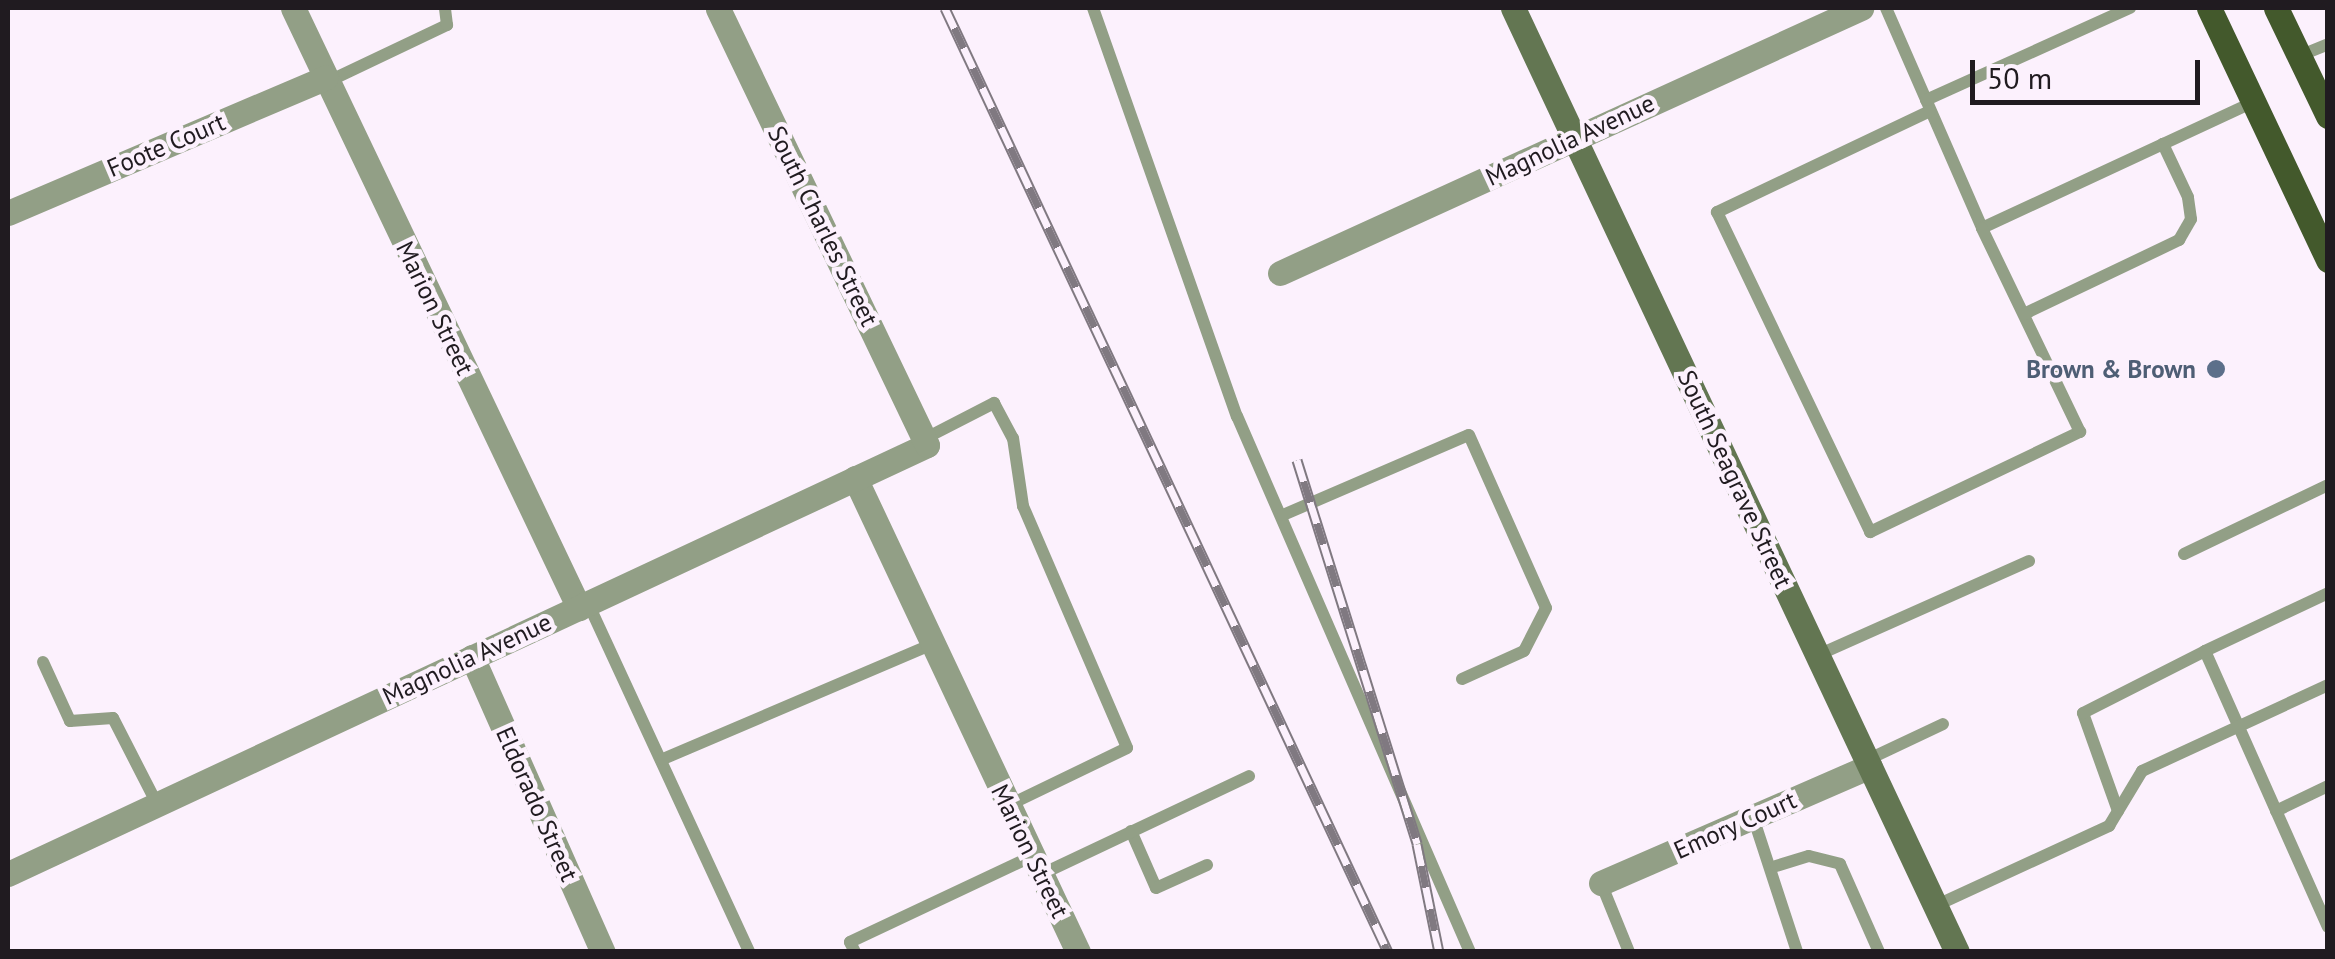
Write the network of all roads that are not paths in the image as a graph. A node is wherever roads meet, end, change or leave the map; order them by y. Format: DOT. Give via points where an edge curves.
graph roads {
  1 [pos="292,8"];
  2 [pos="445,8"];
  3 [pos="718,8"];
  4 [pos="1093,8"];
  5 [pos="1513,8"];
  6 [pos="1860,8"];
  7 [pos="1886,8"];
  8 [pos="2130,8"];
  9 [pos="2208,8"];
  10 [pos="2276,8"];
  11 [pos="2328,44"];
  12 [pos="2299,56"];
  13 [pos="326,80"];
  14 [pos="2253,102"];
  15 [pos="1928,105"];
  16 [pos="2328,116"];
  17 [pos="1575,138"];
  18 [pos="2164,144"];
  19 [pos="8,213"];
  20 [pos="1982,228"];
  21 [pos="2328,260"];
  22 [pos="1280,272"];
  23 [pos="2024,314"];
  24 [pos="926,442"];
  25 [pos="855,478"];
  26 [pos="2328,485"];
  27 [pos="1284,515"];
  28 [pos="2184,554"];
  29 [pos="2029,561"];
  30 [pos="2328,592"];
  31 [pos="584,605"];
  32 [pos="928,646"];
  33 [pos="2205,651"];
  34 [pos="1818,655"];
  35 [pos="472,657"];
  36 [pos="43,662"];
  37 [pos="1462,679"];
  38 [pos="2328,685"];
  39 [pos="2238,723"];
  40 [pos="1943,724"];
  41 [pos="663,759"];
  42 [pos="1869,763"];
  43 [pos="1249,776"];
  44 [pos="2328,786"];
  45 [pos="157,804"];
  46 [pos="1010,805"];
  47 [pos="2118,811"];
  48 [pos="2276,811"];
  49 [pos="1753,817"];
  50 [pos="1130,832"];
  51 [pos="1038,865"];
  52 [pos="1207,865"];
  53 [pos="1776,866"];
  54 [pos="8,874"];
  55 [pos="1601,883"];
  56 [pos="1936,906"];
  57 [pos="2328,927"];
  58 [pos="603,952"];
  59 [pos="749,952"];
  60 [pos="855,952"];
  61 [pos="1078,952"];
  62 [pos="1470,952"];
  63 [pos="1629,952"];
  64 [pos="1797,952"];
  65 [pos="1880,952"];
  66 [pos="1957,952"];
  1 -- 13 [label="street, Marion Street"];
  2 -- 13 [label="lane" via="448,25"];
  3 -- 24 [label="street, South Charles Street"];
  4 -- 27 [label="lane" via="1237,416"];
  5 -- 17 [label="street, South Seagrave Street"];
  6 -- 17 [label="street, Magnolia Avenue"];
  7 -- 15 [label="lane"];
  8 -- 15 [label="lane"];
  9 -- 14 [label="main road"];
  10 -- 12 [label="main road"];
  11 -- 12 [label="lane"];
  12 -- 16 [label="main road"];
  13 -- 19 [label="street, Foote Court"];
  13 -- 31 [label="street, Marion Street"];
  14 -- 18 [label="lane"];
  14 -- 21 [label="main road"];
  15 -- 20 [label="lane"];
  15 -- 23 [label="lane" via="1717,212 1870,532 2080,432"];
  17 -- 22 [label="street, Magnolia Avenue"];
  17 -- 34 [label="street, South Seagrave Street"];
  18 -- 20 [label="lane"];
  18 -- 23 [label="lane" via="2188,198 2191,219 2179,240"];
  20 -- 23 [label="lane"];
  24 -- 25 [label="street, Magnolia Avenue"];
  24 -- 46 [label="lane" via="994,403 1012,438 1023,506 1127,748"];
  25 -- 31 [label="street, Magnolia Avenue"];
  25 -- 32 [label="street, Marion Street"];
  26 -- 28 [label="lane"];
  27 -- 37 [label="lane" via="1469,434 1546,608 1524,651"];
  27 -- 62 [label="lane"];
  29 -- 34 [label="lane"];
  30 -- 33 [label="lane"];
  31 -- 35 [label="street, Magnolia Avenue"];
  31 -- 41 [label="lane"];
  32 -- 41 [label="lane"];
  32 -- 46 [label="street, Marion Street"];
  33 -- 39 [label="lane"];
  33 -- 47 [label="lane" via="2083,713"];
  34 -- 42 [label="street, South Seagrave Street"];
  35 -- 45 [label="street, Magnolia Avenue"];
  35 -- 58 [label="street, Eldorado Street"];
  36 -- 45 [label="lane" via="70,721 112,718"];
  38 -- 39 [label="lane"];
  39 -- 47 [label="lane" via="2142,770"];
  39 -- 48 [label="lane"];
  40 -- 42 [label="lane"];
  41 -- 59 [label="lane"];
  42 -- 49 [label="street, Emory Court"];
  42 -- 56 [label="street, South Seagrave Street"];
  43 -- 50 [label="lane"];
  44 -- 48 [label="lane"];
  45 -- 54 [label="street, Magnolia Avenue"];
  46 -- 51 [label="street, Marion Street"];
  47 -- 56 [label="lane" via="2109,826"];
  48 -- 57 [label="lane"];
  49 -- 53 [label="lane"];
  49 -- 55 [label="street, Emory Court"];
  50 -- 51 [label="lane"];
  50 -- 52 [label="lane" via="1156,888"];
  51 -- 60 [label="lane" via="850,942"];
  51 -- 61 [label="street, Marion Street"];
  53 -- 64 [label="lane" via="1770,888"];
  53 -- 65 [label="lane" via="1809,856 1840,864"];
  55 -- 63 [label="lane"];
  56 -- 66 [label="street, South Seagrave Street"];
}
